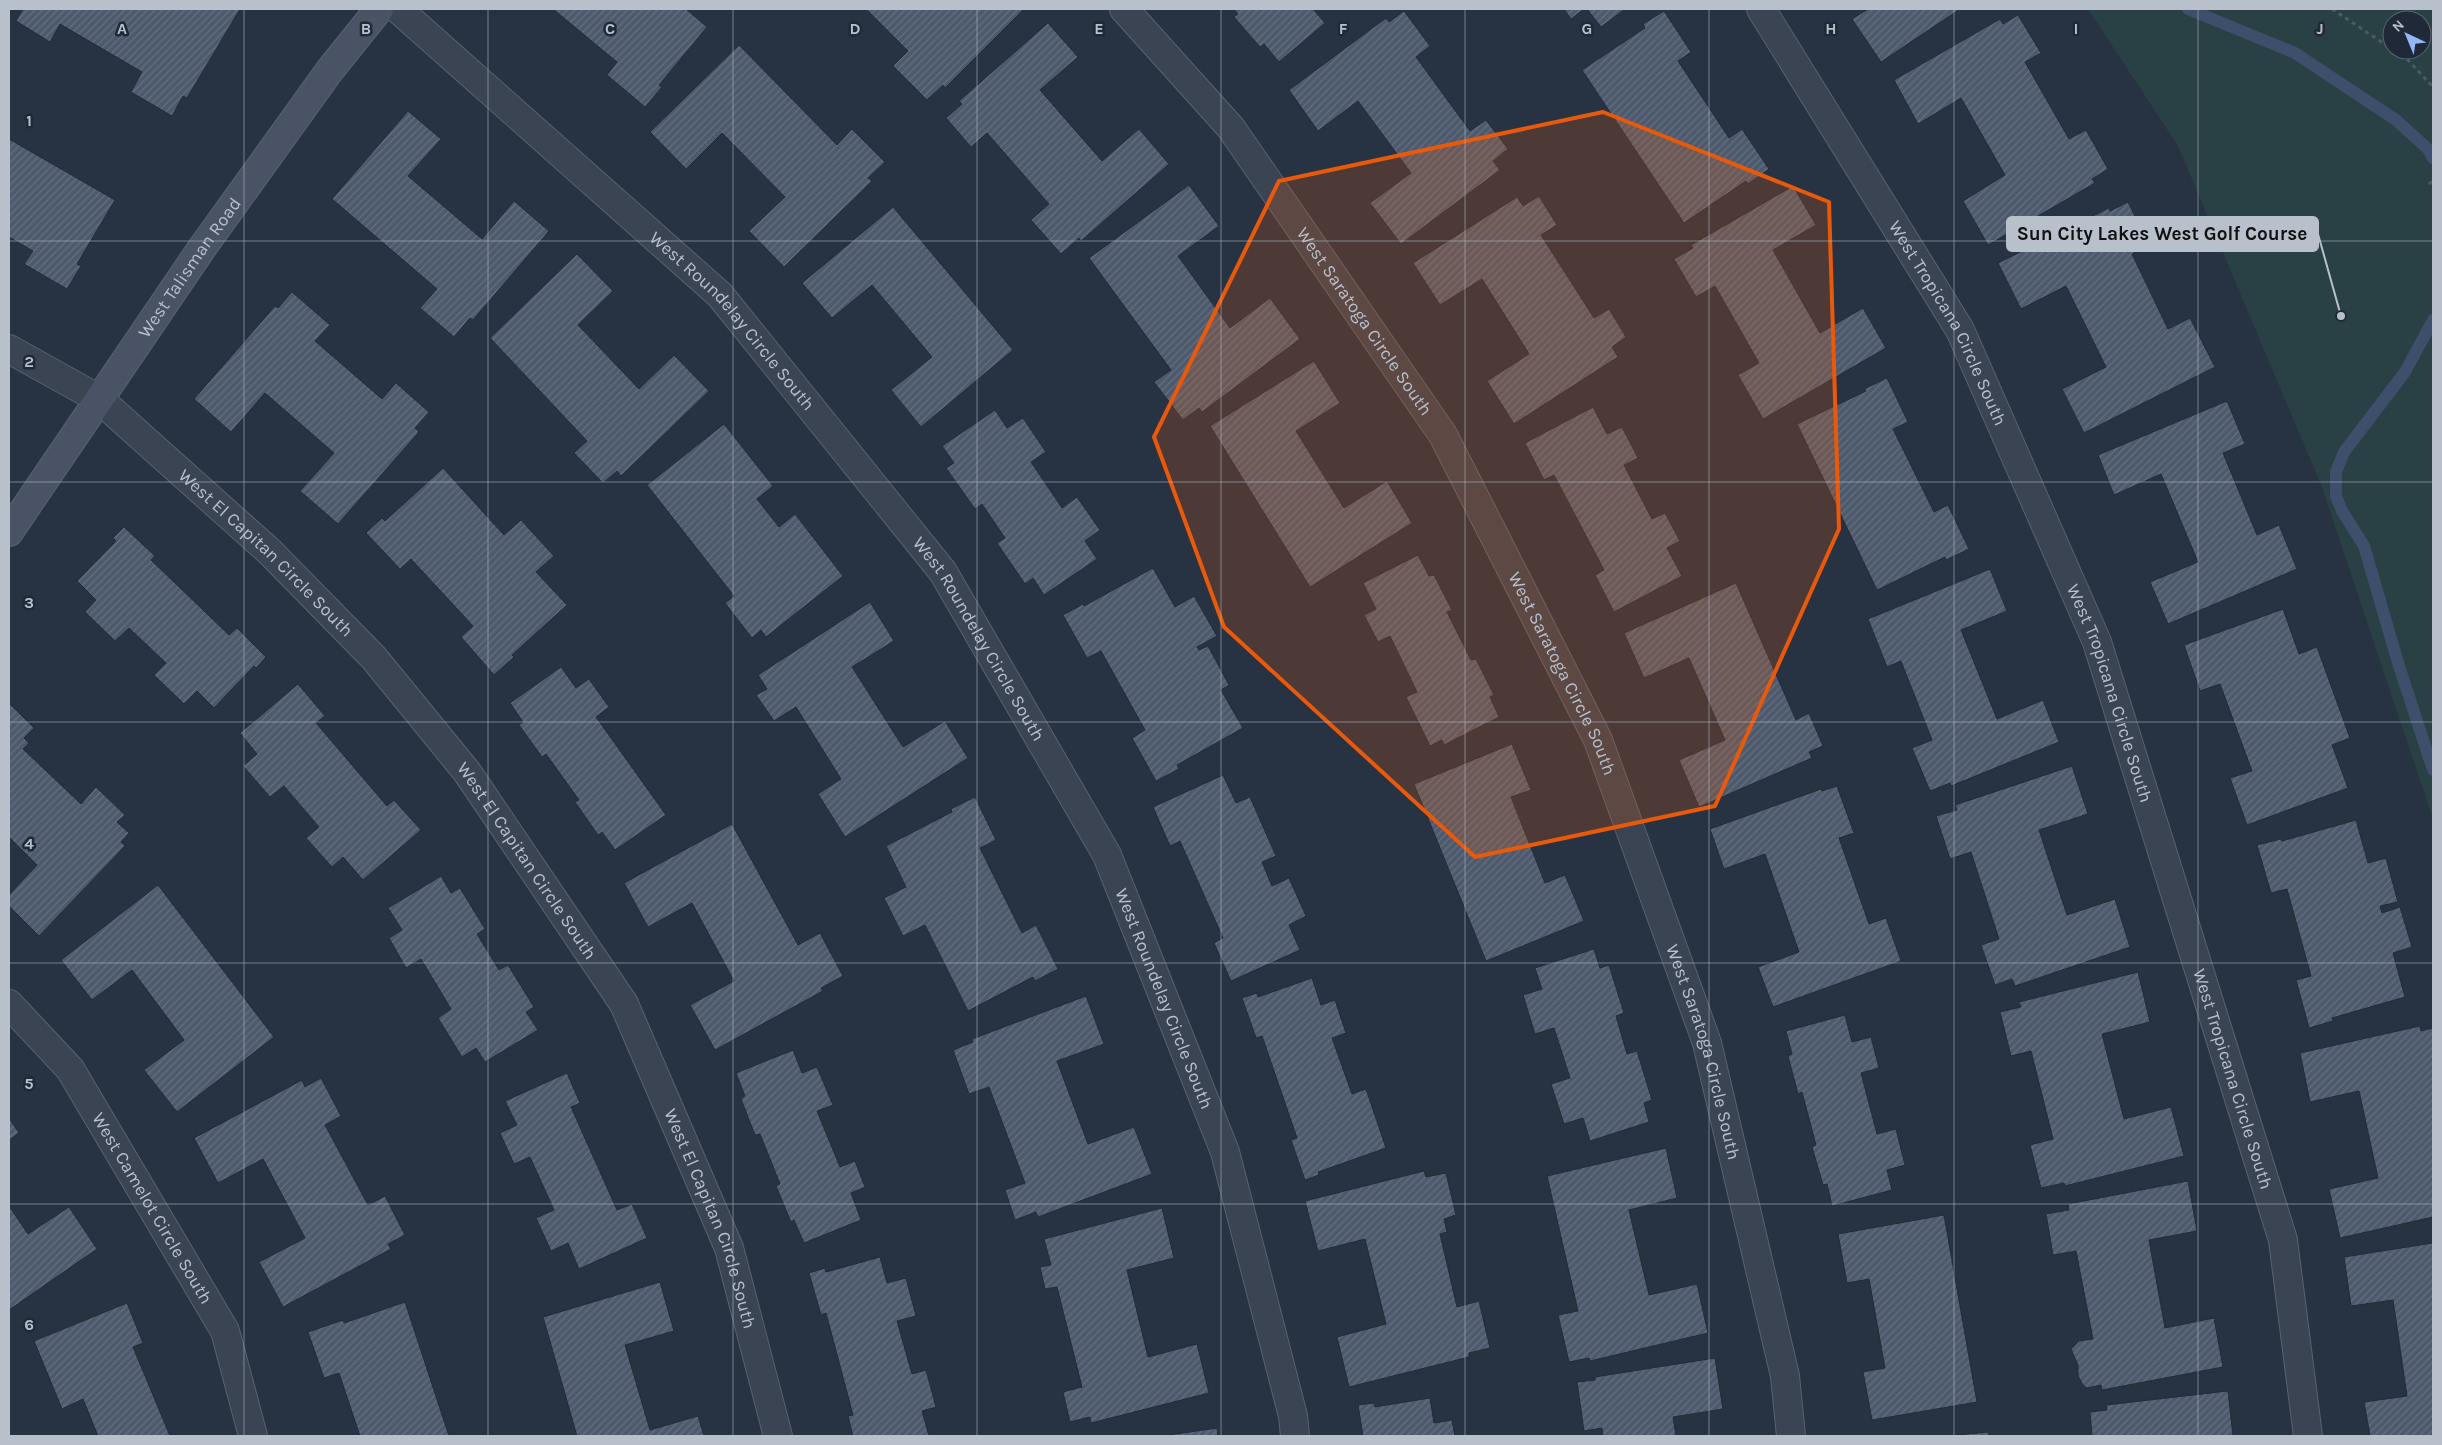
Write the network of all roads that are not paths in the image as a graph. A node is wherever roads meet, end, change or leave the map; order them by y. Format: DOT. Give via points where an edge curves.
graph roads {
  1 [pos="379,9"];
  2 [pos="398,9"];
  3 [pos="1124,9"];
  4 [pos="1761,9"];
  5 [pos="9,349"];
  6 [pos="99,399"];
  7 [pos="9,532"];
  8 [pos="9,1004"];
  9 [pos="253,1436"];
  10 [pos="778,1436"];
  11 [pos="1296,1436"];
  12 [pos="1791,1436"];
  13 [pos="2308,1436"];
  1 -- 6 [label="street, West Talisman Road" via="278,142"];
  2 -- 11 [label="street, West Roundelay Circle South" via="720,295 943,572 1106,855 1225,1152"];
  3 -- 12 [label="street, West Saratoga Circle South" via="1231,128 1443,435 1598,740 1706,1043 1785,1376"];
  4 -- 13 [label="street, West Tropicana Circle South" via="1960,330 2097,642 2283,1240"];
  5 -- 6 [label="street, West El Capitan Circle South"];
  6 -- 7 [label="street, West Talisman Road"];
  6 -- 10 [label="street, West El Capitan Circle South" via="270,552 374,658 467,772 624,1004 729,1248"];
  8 -- 9 [label="street, West Camelot Circle South" via="70,1070 225,1331"];
}
